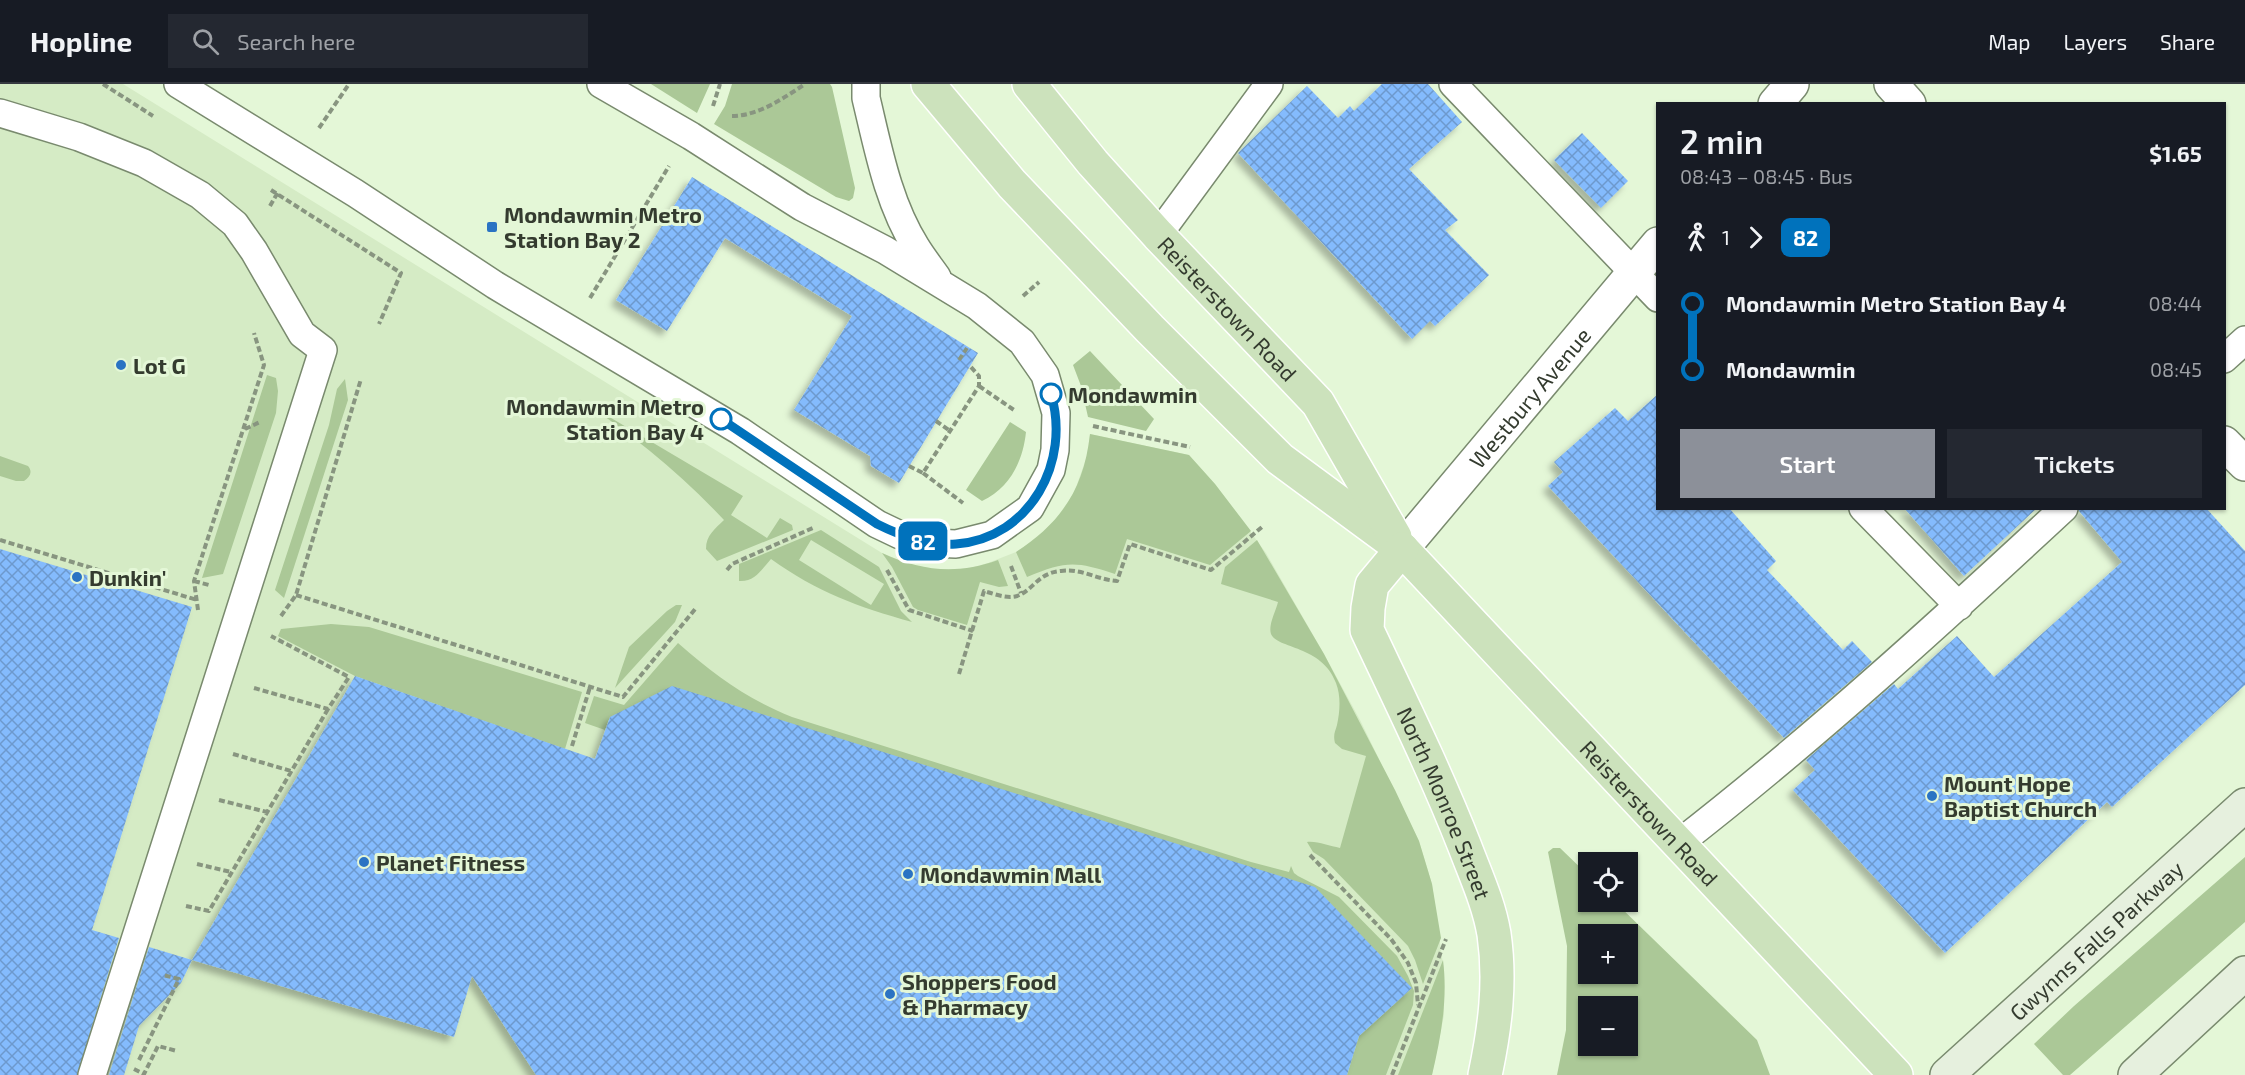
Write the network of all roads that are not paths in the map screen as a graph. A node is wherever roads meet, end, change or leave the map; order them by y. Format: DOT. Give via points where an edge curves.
graph roads {
  1 [pos="178,84"];
  2 [pos="601,84"];
  3 [pos="866,84"];
  4 [pos="928,84"];
  5 [pos="1029,84"];
  6 [pos="1269,84"];
  7 [pos="1453,84"];
  8 [pos="1792,84"];
  9 [pos="1891,84"];
  10 [pos="1777,102"];
  11 [pos="1907,102"];
  12 [pos="0,113"];
  13 [pos="1158,235"];
  14 [pos="1656,246"];
  15 [pos="1633,273"];
  16 [pos="944,285"];
  17 [pos="1656,296"];
  18 [pos="2245,340"];
  19 [pos="2226,357"];
  20 [pos="2226,445"];
  21 [pos="2245,464"];
  22 [pos="1865,510"];
  23 [pos="2062,510"];
  24 [pos="1401,549"];
  25 [pos="1959,606"];
  26 [pos="2245,805"];
  27 [pos="1678,844"];
  28 [pos="2245,973"];
  29 [pos="92,1075"];
  30 [pos="1485,1075"];
  31 [pos="1896,1075"];
  32 [pos="1947,1075"];
  33 [pos="2135,1075"];
  1 -- 16 [label="lane" via="495,285 740,431 877,524 900,536 956,544 993,535 1030,507 1051,470 1056,413 1045,375 1022,342"];
  2 -- 16 [label="lane" via="802,207"];
  3 -- 16 [label="lane" via="875,135 902,221 915,247"];
  4 -- 24 [label="main road, Reisterstown Road" via="1012,184 1280,459"];
  5 -- 13 [label="main road, Reisterstown Road" via="1068,135"];
  6 -- 13 [label="lane"];
  7 -- 15 [label="lane"];
  8 -- 10 [label="street"];
  9 -- 11 [label="street"];
  12 -- 29 [label="lane" via="79,137 144,163 200,195 235,224 302,334 323,350"];
  13 -- 24 [label="main road, Reisterstown Road" via="1318,404"];
  14 -- 15 [label="street, Westbury Avenue"];
  15 -- 17 [label="lane"];
  15 -- 24 [label="street, Westbury Avenue"];
  18 -- 19 [label="lane"];
  20 -- 21 [label="street"];
  22 -- 25 [label="lane"];
  23 -- 25 [label="lane"];
  24 -- 27 [label="main road, Reisterstown Road"];
  24 -- 30 [label="main road, North Monroe Street" via="1372,585 1367,630 1430,764 1488,908 1497,963 1497,1008"];
  25 -- 27 [label="lane" via="1750,788"];
  26 -- 32 [label="main road, Gwynns Falls Parkway"];
  27 -- 31 [label="main road, Reisterstown Road"];
  28 -- 33 [label="main road"];
}
